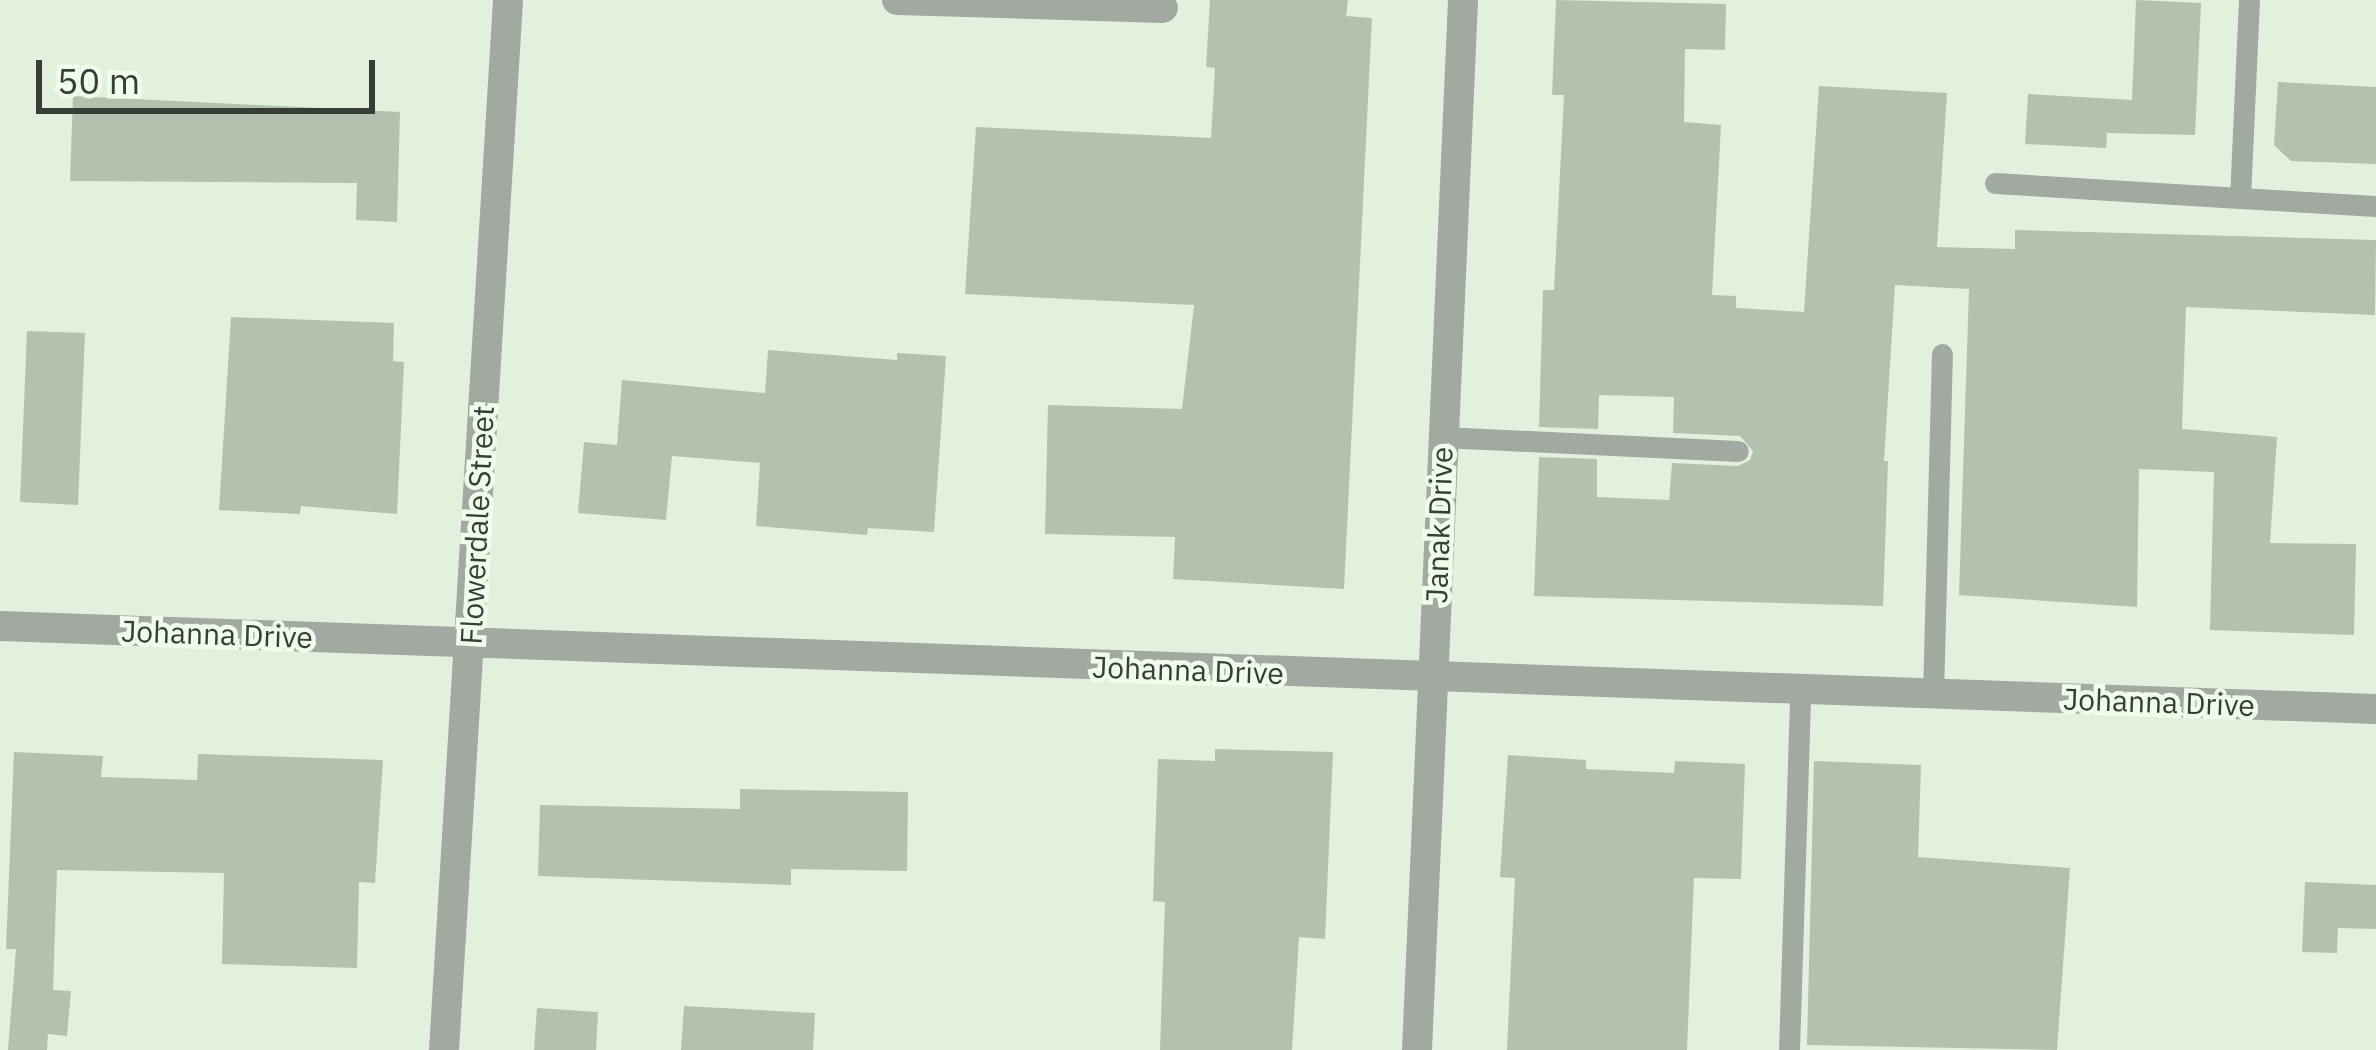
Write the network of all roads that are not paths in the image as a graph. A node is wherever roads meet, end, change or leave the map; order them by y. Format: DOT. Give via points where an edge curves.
graph roads {
  1 [pos="508,0"];
  2 [pos="896,0"];
  3 [pos="1463,0"];
  4 [pos="2249,0"];
  5 [pos="1163,8"];
  6 [pos="1995,183"];
  7 [pos="2240,198"];
  8 [pos="2376,206"];
  9 [pos="1942,354"];
  10 [pos="1443,437"];
  11 [pos="1738,451"];
  12 [pos="0,626"];
  13 [pos="470,643"];
  14 [pos="1432,680"];
  15 [pos="1800,691"];
  16 [pos="1933,695"];
  17 [pos="2376,709"];
  18 [pos="444,1050"];
  19 [pos="1417,1050"];
  20 [pos="1789,1050"];
  1 -- 13 [label="street, Flowerdale Street"];
  2 -- 5 [label="street"];
  3 -- 10 [label="street, Janak Drive"];
  4 -- 7 [label="lane"];
  6 -- 7 [label="lane"];
  7 -- 8 [label="lane"];
  9 -- 16 [label="lane"];
  10 -- 11 [label="lane"];
  10 -- 14 [label="street, Janak Drive"];
  12 -- 13 [label="street, Johanna Drive"];
  13 -- 14 [label="street, Johanna Drive"];
  13 -- 18 [label="street, Flowerdale Street"];
  14 -- 15 [label="street, Johanna Drive"];
  14 -- 19 [label="street, Janak Drive"];
  15 -- 16 [label="street, Johanna Drive"];
  15 -- 20 [label="lane"];
  16 -- 17 [label="street, Johanna Drive"];
}
